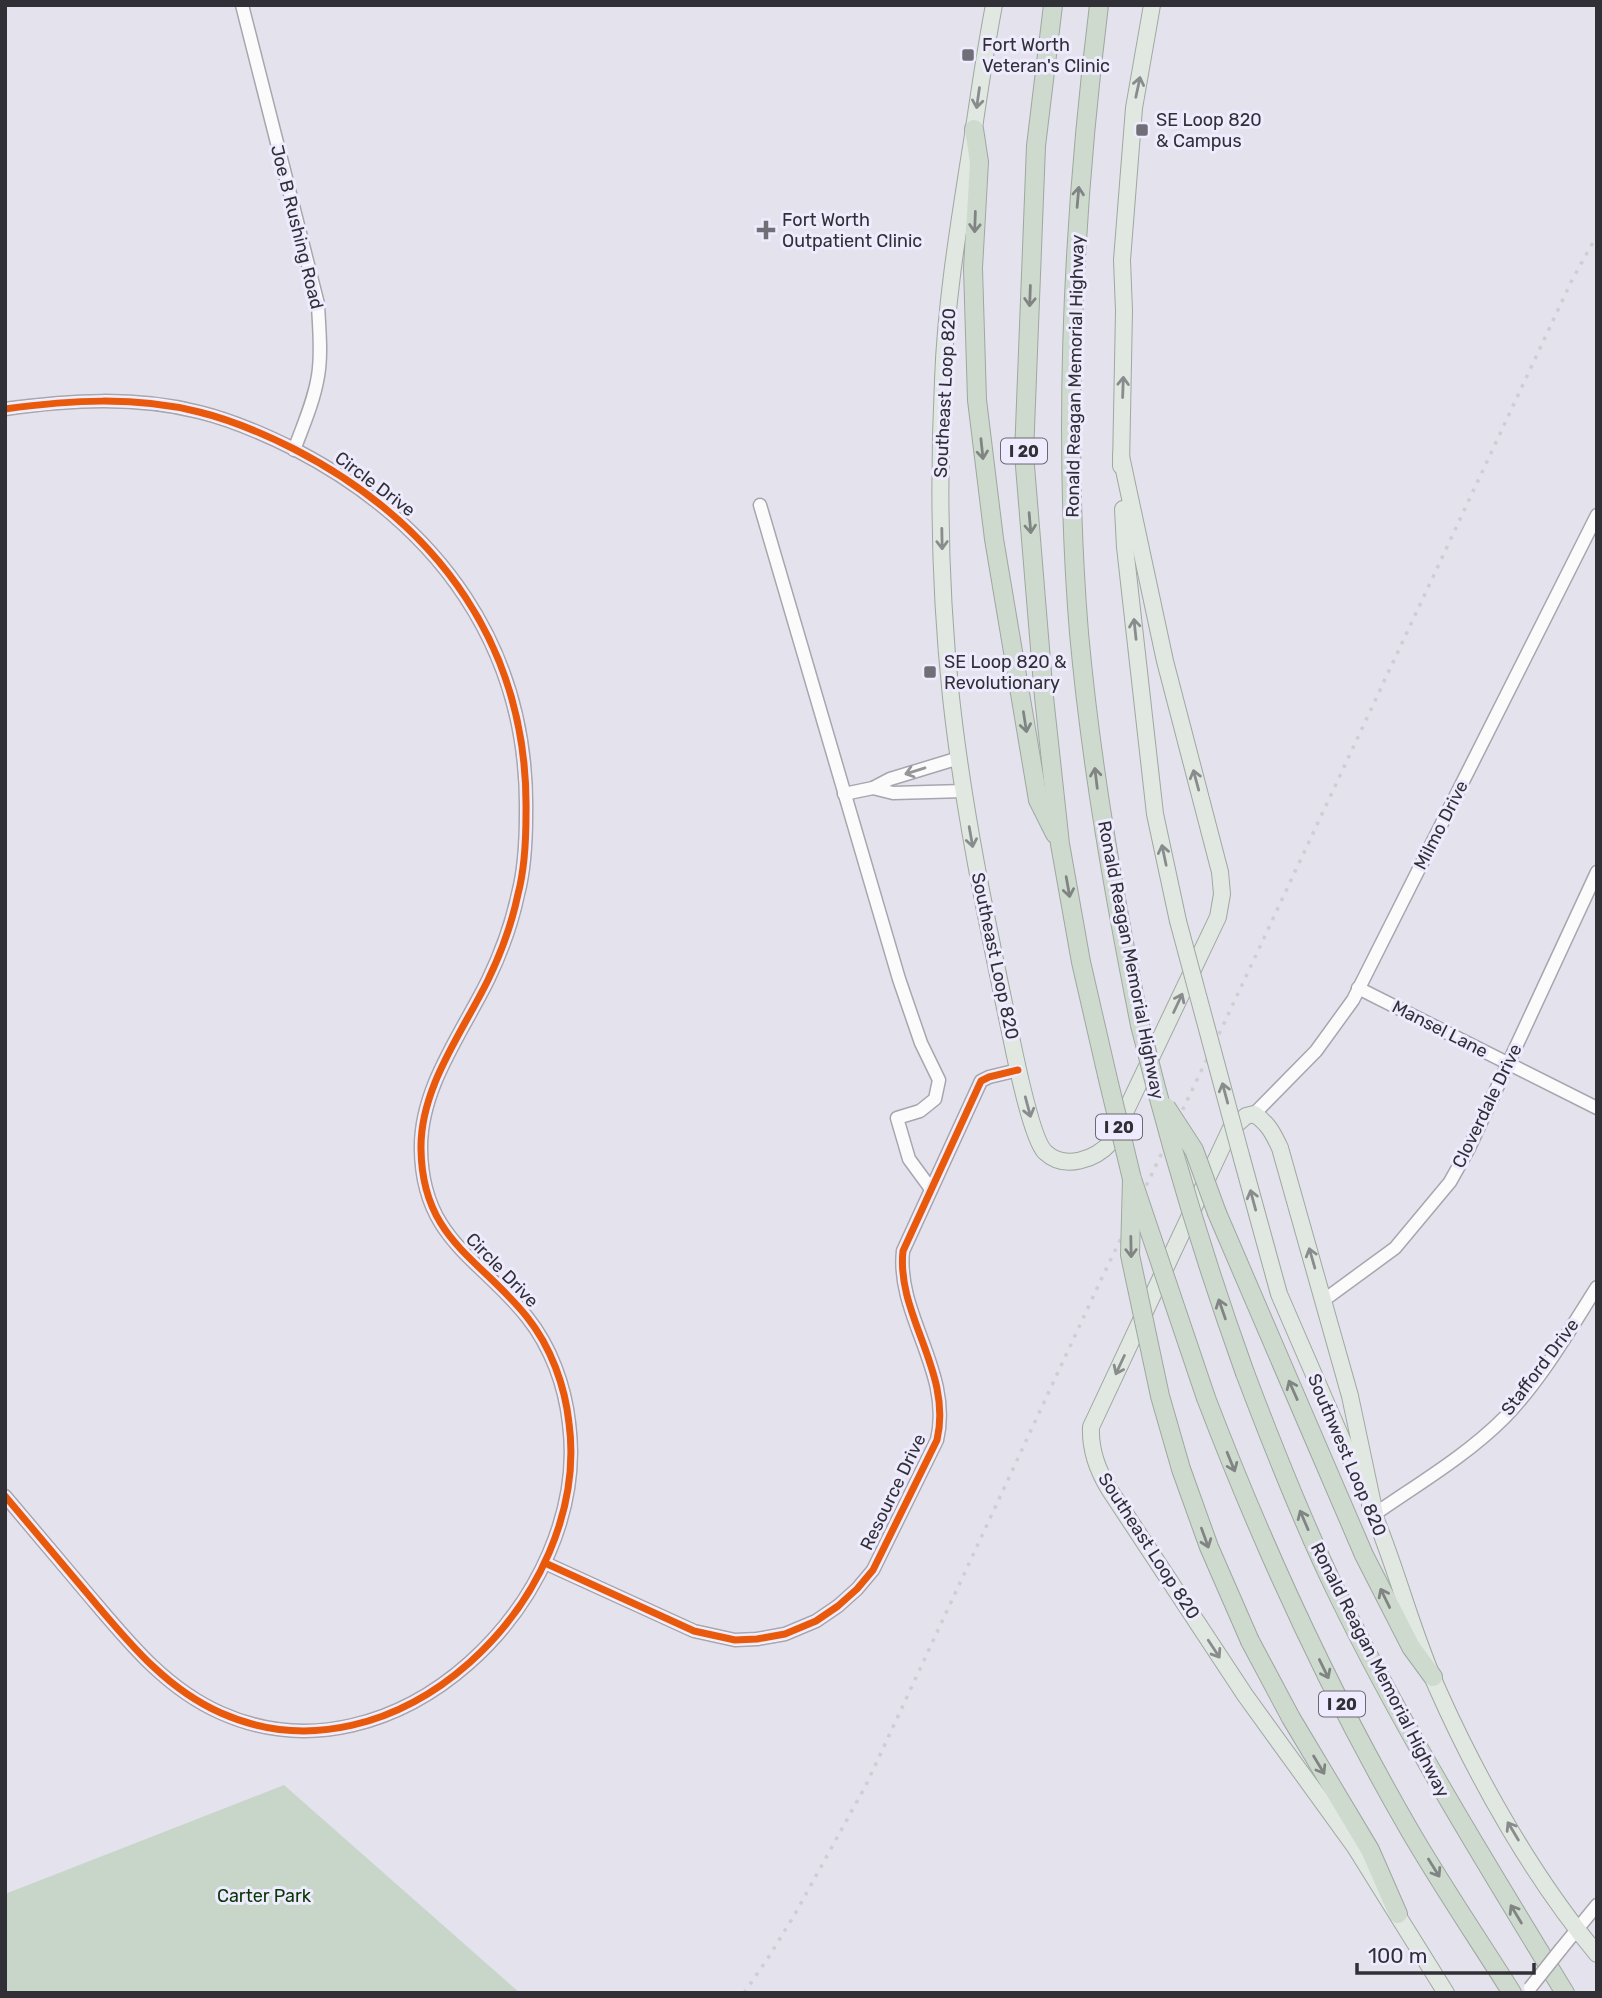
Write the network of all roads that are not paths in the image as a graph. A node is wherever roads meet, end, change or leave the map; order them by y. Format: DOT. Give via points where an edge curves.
graph roads {
  1 [pos="242,5"];
  2 [pos="994,5"];
  3 [pos="1053,5"];
  4 [pos="1099,5"];
  5 [pos="1152,5"];
  6 [pos="974,129"];
  7 [pos="5,409"];
  8 [pos="295,450"];
  9 [pos="1121,456"];
  10 [pos="760,505"];
  11 [pos="1596,517"];
  12 [pos="959,758"];
  13 [pos="873,788"];
  14 [pos="964,791"];
  15 [pos="844,794"];
  16 [pos="1060,844"];
  17 [pos="1597,872"];
  18 [pos="1178,921"];
  19 [pos="1358,988"];
  20 [pos="1509,1063"];
  21 [pos="1018,1070"];
  22 [pos="1157,1095"];
  23 [pos="1597,1108"];
  24 [pos="1254,1114"];
  25 [pos="1132,1179"];
  26 [pos="931,1189"];
  27 [pos="1597,1287"];
  28 [pos="1324,1300"];
  29 [pos="5,1496"];
  30 [pos="1375,1514"];
  31 [pos="545,1563"];
  32 [pos="1433,1677"];
  33 [pos="1597,1905"];
  34 [pos="1398,1914"];
  35 [pos="1576,1930"];
  36 [pos="1597,1954"];
  37 [pos="1446,1993"];
  38 [pos="1512,1993"];
  39 [pos="1526,1993"];
  40 [pos="1565,1993"];
  1 -- 8 [label="street, Joe B Rushing Road" via="318,304 318,375"];
  2 -- 6 [label="main road, Southeast Loop 820, one-way"];
  3 -- 16 [label="highway, I 20, one-way" via="1036,146 1024,454"];
  22 -- 4 [label="highway, Ronald Reagan Memorial Highway / I 20, one-way, bridge" via="1099,801 1079,632 1073,530 1074,256"];
  9 -- 5 [label="main road, Southeast Loop 820, one-way" via="1122,260 1134,108"];
  6 -- 12 [label="main road, Southeast Loop 820, one-way" via="950,292 943,380 945,623"];
  6 -- 16 [label="highway, one-way" via="979,162 974,331 984,469 1038,800"];
  7 -- 8 [label="street, Circle Drive" via="92,400 176,407 239,425"];
  8 -- 31 [label="street, Circle Drive" via="389,510 443,565 495,652 517,719 526,789 526,842 518,895 491,974 435,1084 425,1114 421,1154 425,1184 443,1228 526,1315 551,1357 561,1388 572,1456 567,1495"];
  18 -- 9 [label="main road, Southeast Loop 820, one-way" via="1155,814 1125,547"];
  21 -- 9 [label="main road, Southeast Loop 820, one-way" via="1045,1152 1071,1161 1101,1153 1119,1128 1219,918 1220,872 1153,609"];
  10 -- 15 [label="street"];
  11 -- 19 [label="street, Milmo Drive"];
  12 -- 13 [label="street, one-way"];
  12 -- 14 [label="main road, Southeast Loop 820"];
  13 -- 14 [label="street" via="893,793"];
  13 -- 15 [label="street"];
  14 -- 21 [label="main road, Southeast Loop 820, one-way"];
  15 -- 26 [label="street" via="899,979 939,1080 935,1099 920,1111 897,1118 909,1159"];
  16 -- 25 [label="highway, I 20, one-way, bridge" via="1081,962"];
  17 -- 20 [label="street, Cloverdale Drive"];
  30 -- 18 [label="main road, Southwest Loop 820, one-way, bridge" via="1279,1294"];
  19 -- 20 [label="street, Mansel Lane"];
  19 -- 24 [label="street, Milmo Drive" via="1323,1042"];
  20 -- 23 [label="street, Mansel Lane"];
  20 -- 28 [label="street, Cloverdale Drive" via="1450,1182 1395,1248"];
  21 -- 26 [label="street, Resource Drive" via="981,1081"];
  32 -- 22 [label="highway, one-way, bridge" via="1410,1647 1364,1555 1194,1150"];
  40 -- 22 [label="highway, Ronald Reagan Memorial Highway / I 20, one-way, bridge" via="1426,1762 1338,1594 1245,1373 1194,1225"];
  28 -- 24 [label="main road, one-way" via="1280,1147 1272,1129"];
  24 -- 34 [label="main road, Southeast Loop 820, one-way" via="1230,1130 1091,1427 1090,1438 1109,1489"];
  25 -- 34 [label="highway, one-way, bridge" via="1130,1255 1160,1396 1209,1547 1250,1641 1370,1850"];
  25 -- 38 [label="highway, I 20, one-way, bridge" via="1206,1398 1282,1581 1352,1726 1411,1832"];
  26 -- 31 [label="street, Resource Drive" via="903,1251 901,1267 938,1389 941,1421 937,1440 873,1570 857,1589 816,1620 785,1634 735,1640 694,1631"];
  27 -- 30 [label="street, Stafford Drive" via="1558,1349 1504,1417 1466,1450"];
  28 -- 30 [label="main road"];
  29 -- 31 [label="street, Circle Drive" via="124,1637 170,1683 200,1703 252,1725 311,1730 343,1727 404,1707 435,1690 496,1637"];
  30 -- 32 [label="main road, Southwest Loop 820"];
  35 -- 32 [label="main road, Southwest Loop 820, one-way" via="1487,1788"];
  33 -- 35 [label="street"];
  34 -- 37 [label="main road, Southeast Loop 820"];
  35 -- 36 [label="main road, Southwest Loop 820"];
  35 -- 39 [label="street, bridge"];
}
